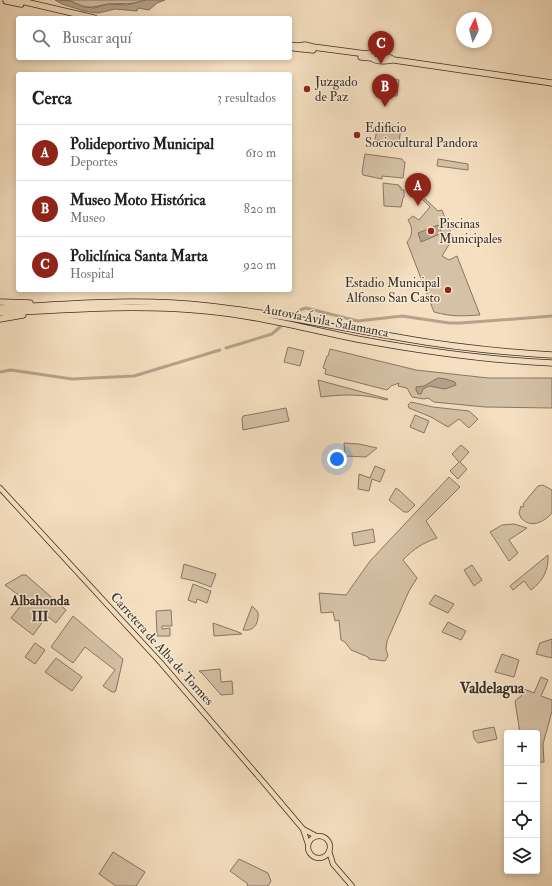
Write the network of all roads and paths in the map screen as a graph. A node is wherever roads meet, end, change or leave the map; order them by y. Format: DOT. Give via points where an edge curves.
graph roads {
  1 [pos="4,0"];
  2 [pos="17,0"];
  3 [pos="73,16"];
  4 [pos="85,16"];
  5 [pos="292,46"];
  6 [pos="552,83"];
  7 [pos="0,302"];
  8 [pos="68,304"];
  9 [pos="0,308"];
  10 [pos="206,308"];
  11 [pos="58,310"];
  12 [pos="0,313"];
  13 [pos="0,319"];
  14 [pos="552,355"];
  15 [pos="552,363"];
  16 [pos="0,488"];
  17 [pos="303,829"];
  18 [pos="316,836"];
  19 [pos="308,844"];
  20 [pos="329,851"];
  21 [pos="322,858"];
  22 [pos="333,864"];
  23 [pos="352,886"];
  1 -- 3 [label="highway"];
  2 -- 4 [label="highway"];
  5 -- 6 [label="highway" via="372,56 384,54 384,59"];
  7 -- 8 [label="highway"];
  8 -- 9 [label="highway, Autovía Ávila-Salamanca"];
  8 -- 10 [label="highway, Autovía Ávila-Salamanca" via="152,302"];
  10 -- 11 [label="highway, Autovía Ávila-Salamanca" via="124,307"];
  10 -- 14 [label="highway, Autovía Ávila-Salamanca" via="279,315 438,344"];
  10 -- 15 [label="highway, Autovía Ávila-Salamanca" via="436,353"];
  11 -- 12 [label="highway, Autovía Ávila-Salamanca"];
  11 -- 13 [label="highway"];
  16 -- 17 [label="main road, Carretera de Alba de Tormes" via="161,663"];
  17 -- 18 [label="main road, Carretera de Alba de Tormes"];
  17 -- 19 [label="main road, Carretera de Alba de Tormes"];
  18 -- 19 [label="main road"];
  18 -- 20 [label="main road" via="328,840"];
  19 -- 21 [label="main road" via="311,855"];
  20 -- 21 [label="main road"];
  20 -- 22 [label="main road"];
  21 -- 22 [label="main road"];
  22 -- 23 [label="main road"];
}
